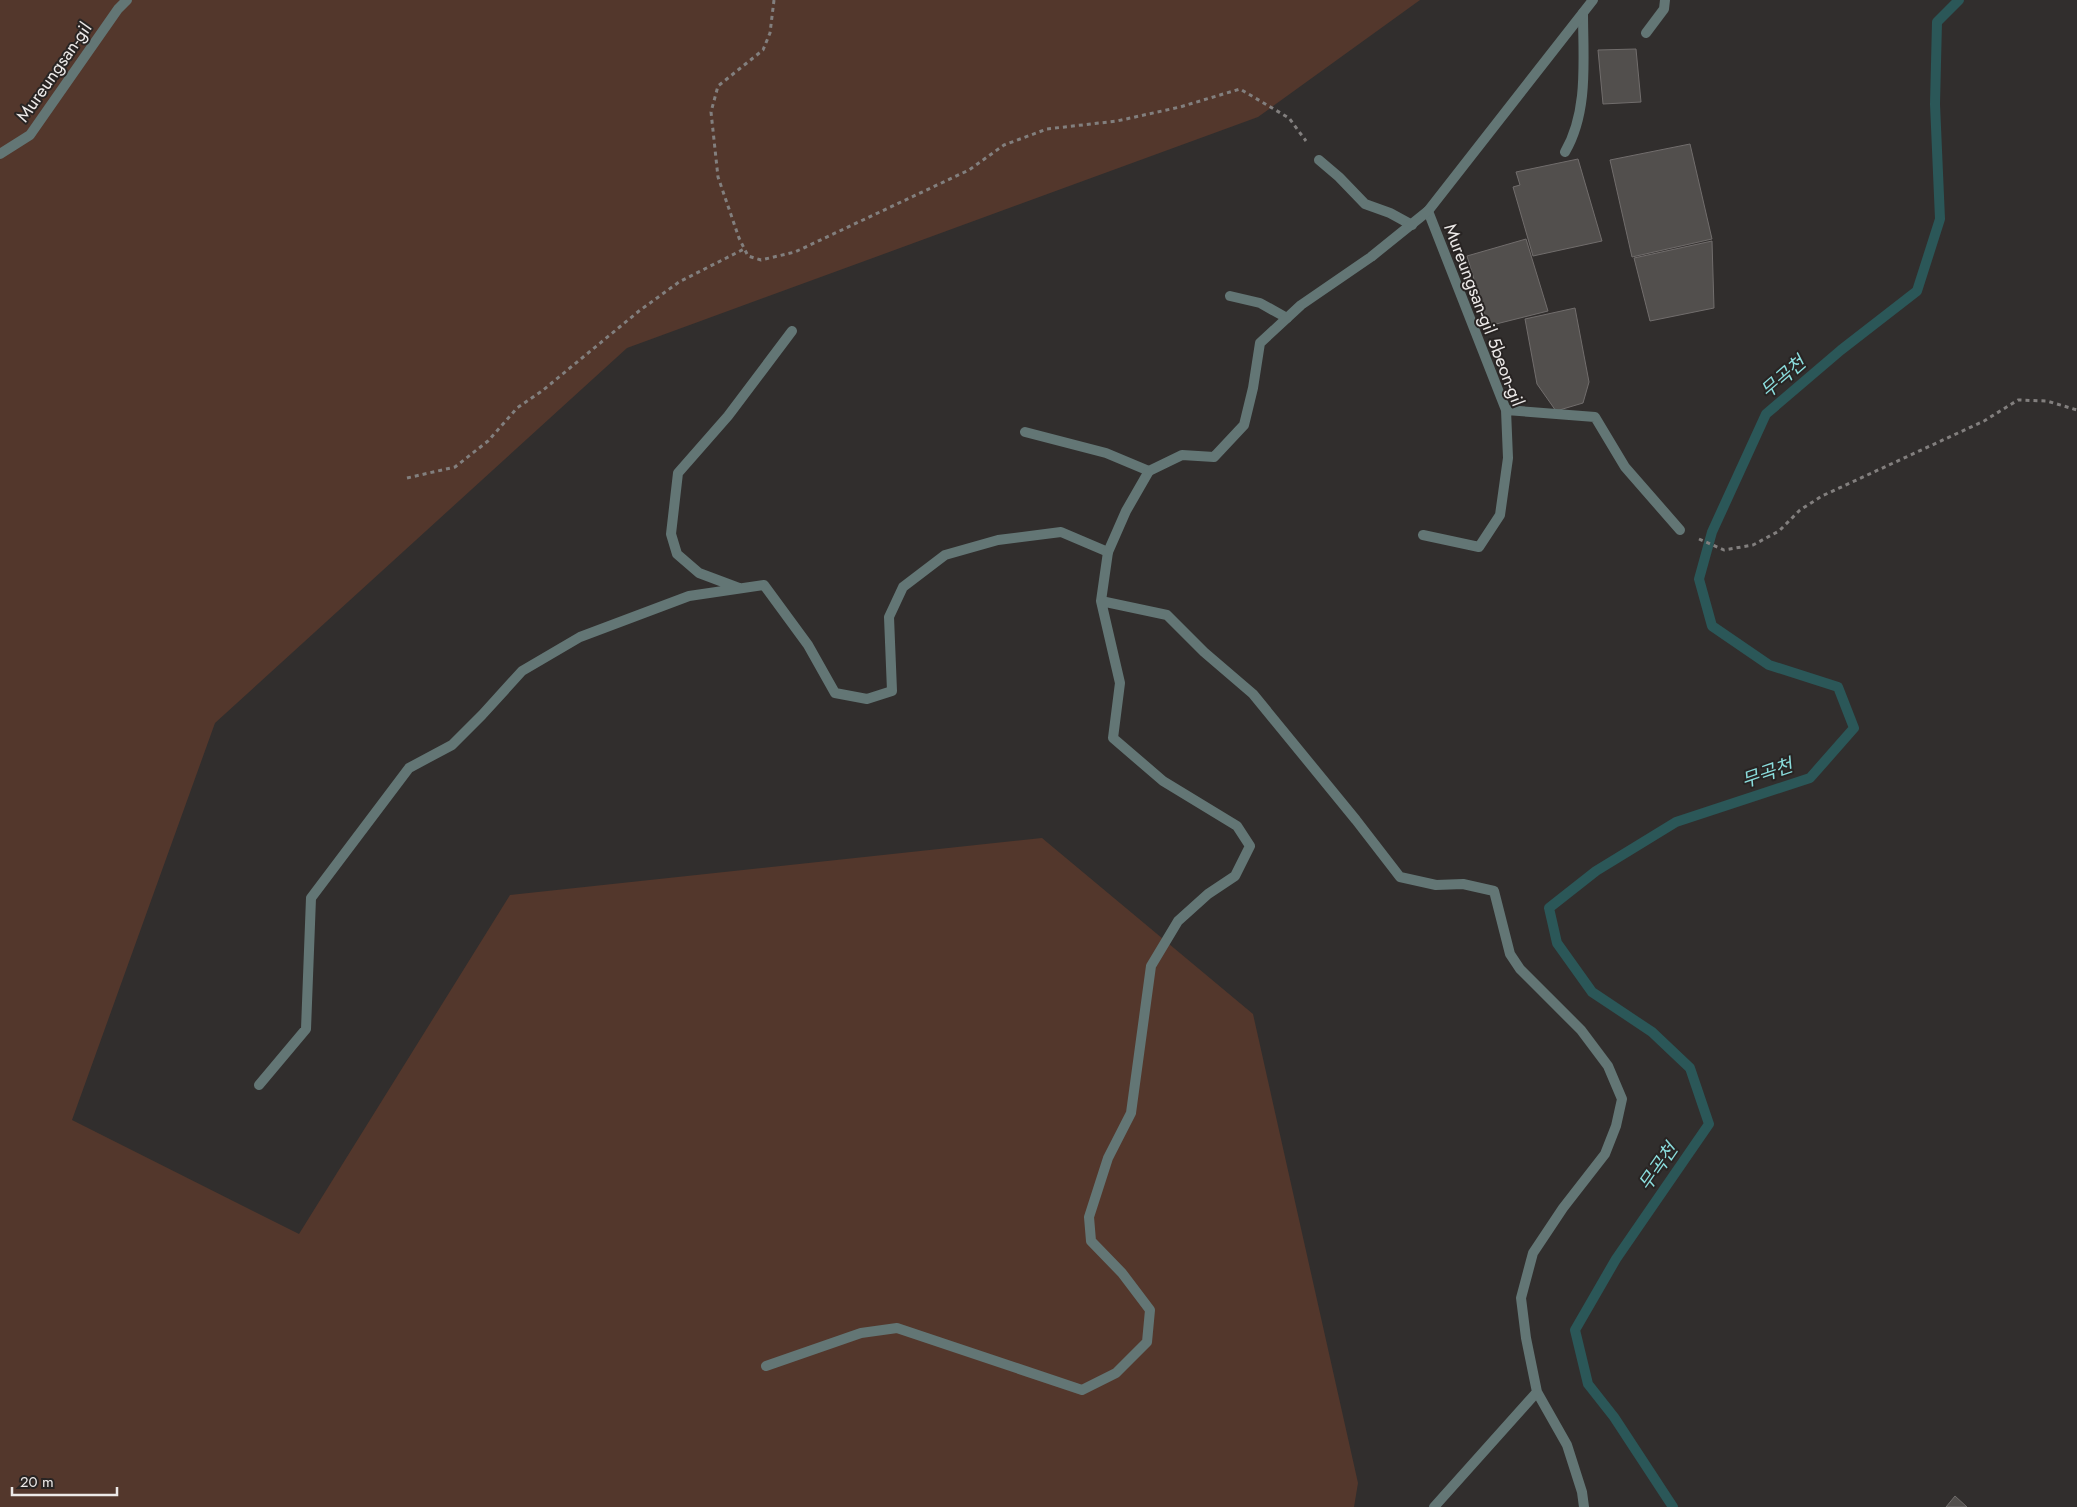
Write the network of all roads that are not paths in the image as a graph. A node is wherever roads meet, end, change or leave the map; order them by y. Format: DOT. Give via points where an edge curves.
graph roads {
  1 [pos="127,0"];
  2 [pos="1593,0"];
  3 [pos="1665,0"];
  4 [pos="1583,13"];
  5 [pos="1646,33"];
  6 [pos="1565,152"];
  7 [pos="0,154"];
  8 [pos="1319,160"];
  9 [pos="1428,211"];
  10 [pos="1412,225"];
  11 [pos="1230,296"];
  12 [pos="1287,318"];
  13 [pos="792,331"];
  14 [pos="1506,410"];
  15 [pos="1025,432"];
  16 [pos="1149,471"];
  17 [pos="1680,530"];
  18 [pos="1423,535"];
  19 [pos="1108,552"];
  20 [pos="740,589"];
  21 [pos="1101,601"];
  22 [pos="259,1085"];
  23 [pos="766,1366"];
  24 [pos="1537,1392"];
  25 [pos="1434,1507"];
  26 [pos="1584,1507"];
  1 -- 7 [label="street, Mureungsan-gil" via="30,135"];
  2 -- 4 [label="street, Mureungsan-gil 5beon-gil"];
  3 -- 5 [label="street" via="1664,8"];
  4 -- 6 [label="street" via="1581,108 1573,139"];
  4 -- 9 [label="street, Mureungsan-gil 5beon-gil"];
  8 -- 10 [label="street" via="1365,204"];
  9 -- 10 [label="street, Mureungsan-gil 5beon-gil"];
  9 -- 14 [label="street, Mureungsan-gil 5beon-gil"];
  10 -- 12 [label="street, Mureungsan-gil 5beon-gil"];
  11 -- 12 [label="street" via="1260,303"];
  12 -- 16 [label="street, Mureungsan-gil 5beon-gil" via="1260,343 1244,425 1214,457 1182,455"];
  13 -- 20 [label="street" via="728,416 678,473 671,534 677,554 699,573"];
  14 -- 17 [label="street" via="1595,417 1625,467"];
  14 -- 18 [label="street, Mureungsan-gil 5beon-gil" via="1508,458 1500,515 1479,547"];
  15 -- 16 [label="street" via="1106,453"];
  16 -- 19 [label="street"];
  19 -- 20 [label="street" via="1062,532 998,540 945,555 903,587 888,617 892,691 867,700 836,693 808,645 764,585"];
  19 -- 21 [label="street"];
  20 -- 22 [label="street" via="689,596 580,637 522,672 452,745 409,768 310,898 306,1029"];
  21 -- 23 [label="street" via="1120,683 1113,738 1163,781 1237,826 1250,846 1235,876 1208,894 1178,921 1151,966 1131,1113 1108,1158 1090,1217 1091,1241 1122,1273 1150,1310 1146,1342 1116,1373 1082,1390 897,1328 861,1333"];
  21 -- 24 [label="street" via="1167,615 1253,694 1400,877 1436,885 1463,884 1494,891 1510,954 1520,969 1581,1030 1608,1066 1622,1099 1616,1126 1605,1154 1533,1253 1521,1298"];
  24 -- 25 [label="street"];
  24 -- 26 [label="street" via="1567,1445"];
}
